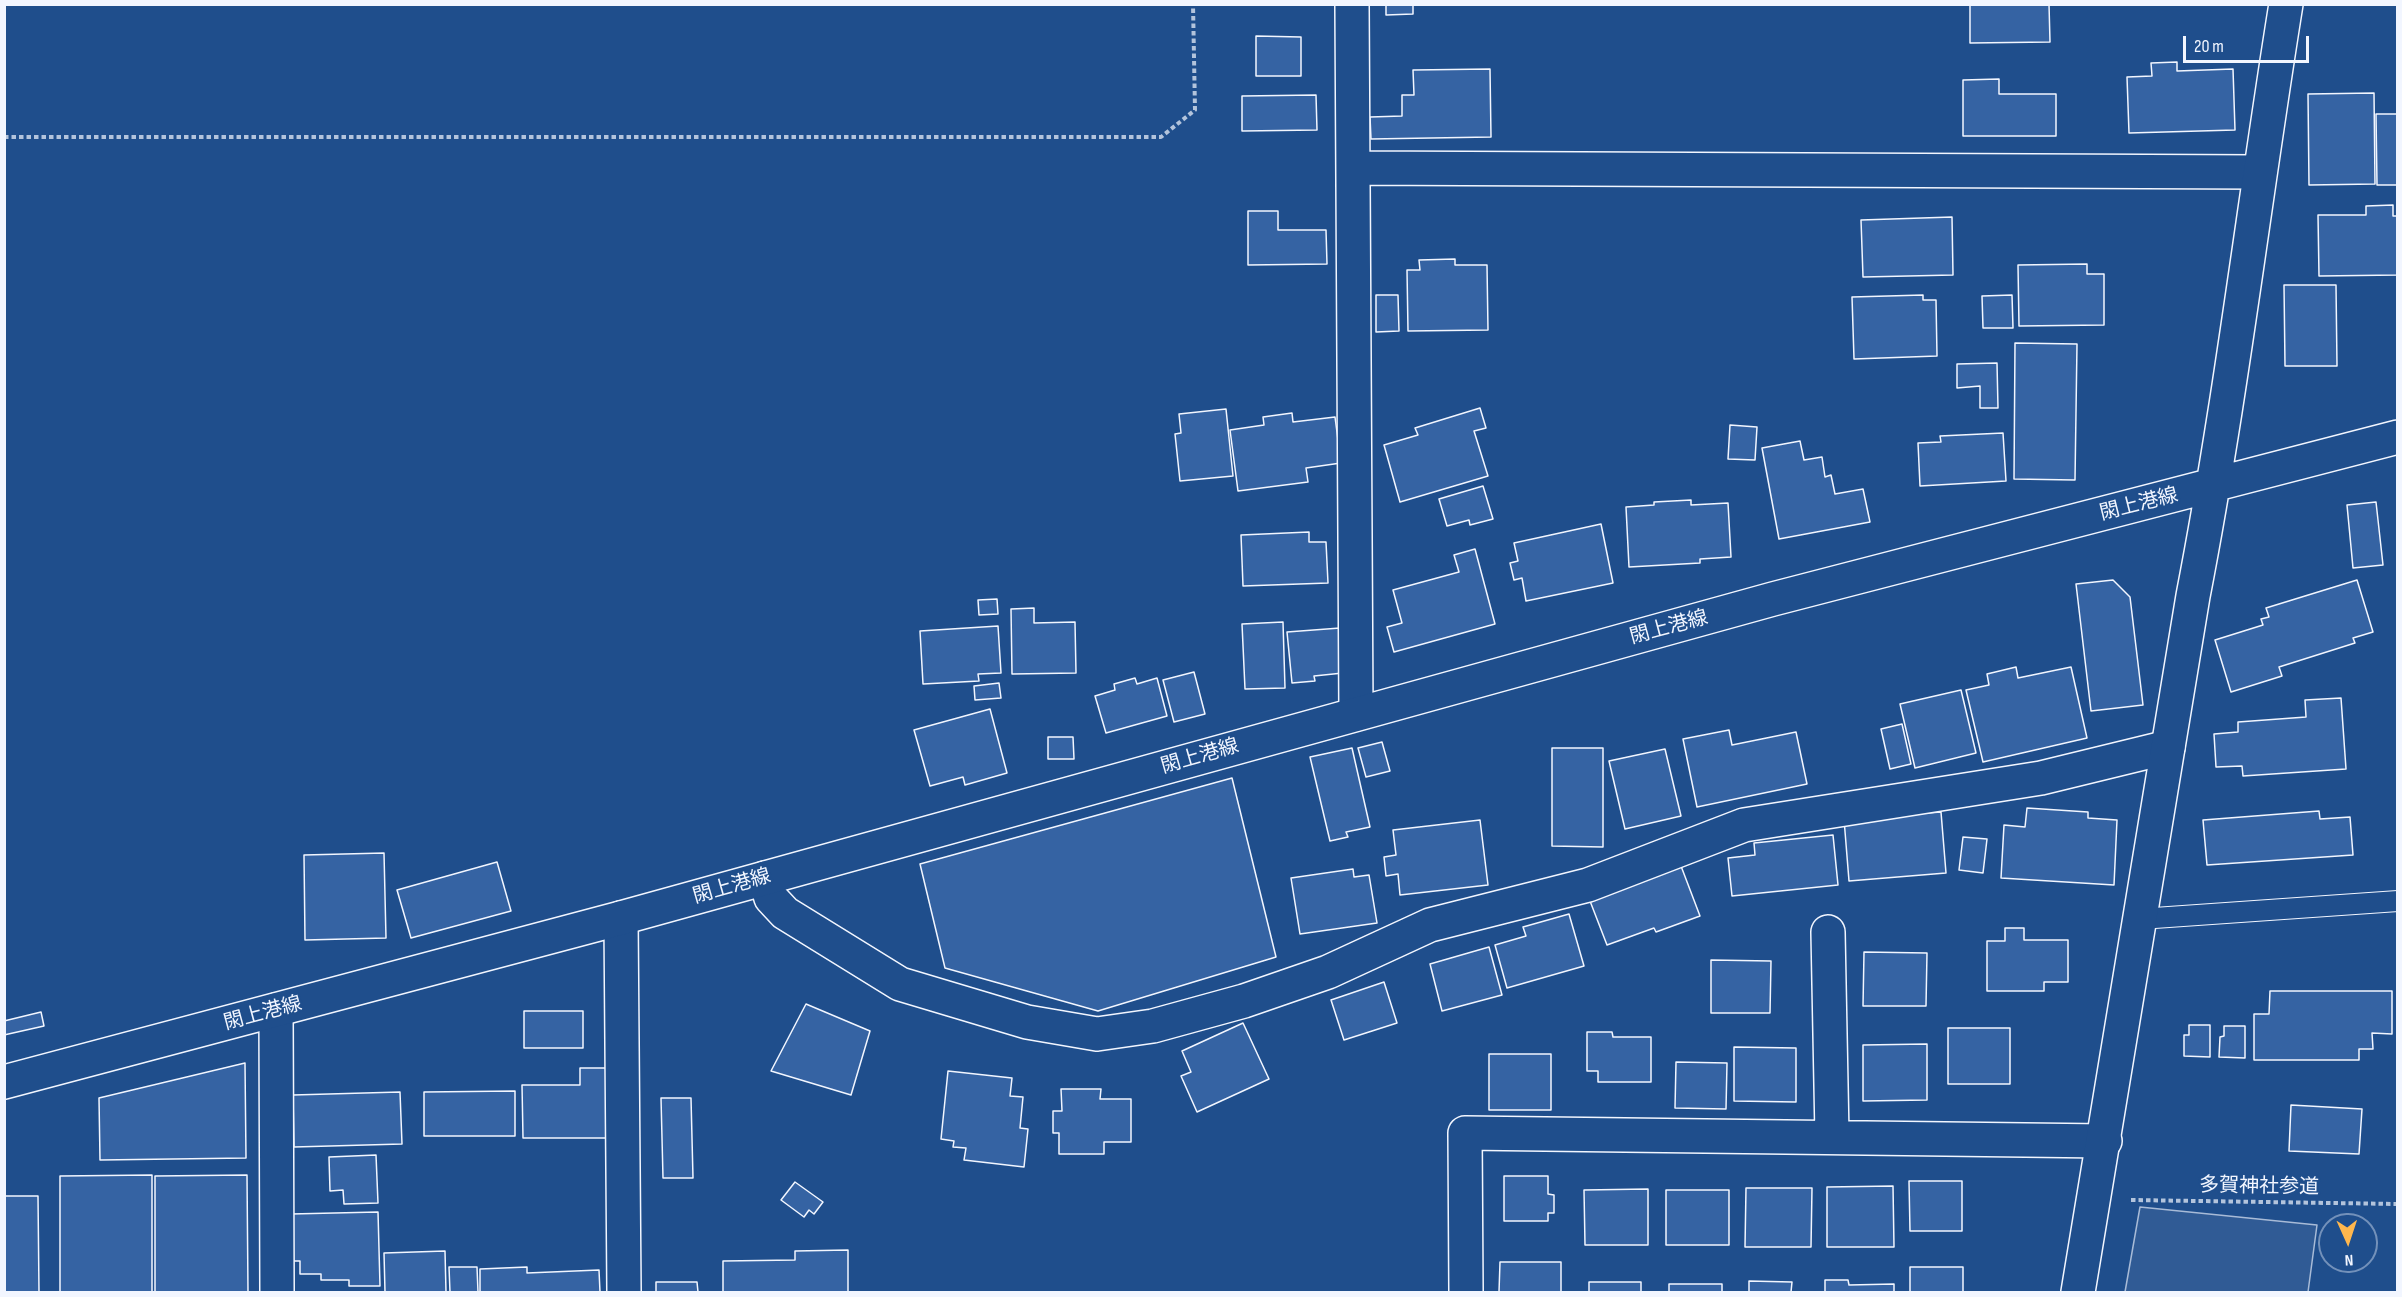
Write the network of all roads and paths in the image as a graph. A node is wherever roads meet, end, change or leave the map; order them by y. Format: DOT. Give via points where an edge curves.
graph roads {
  1 [pos="1192,4"];
  2 [pos="1352,4"];
  3 [pos="2286,4"];
  4 [pos="4,137"];
  5 [pos="1353,168"];
  6 [pos="2259,172"];
  7 [pos="2397,437"];
  8 [pos="2214,486"];
  9 [pos="1356,714"];
  10 [pos="2168,747"];
  11 [pos="765,878"];
  12 [pos="2397,901"];
  13 [pos="621,918"];
  14 [pos="2140,919"];
  15 [pos="1828,932"];
  16 [pos="276,1010"];
  17 [pos="4,1082"];
  18 [pos="1832,1136"];
  19 [pos="2104,1141"];
  20 [pos="2120,1200"];
  21 [pos="2397,1204"];
  22 [pos="277,1293"];
  23 [pos="624,1293"];
  24 [pos="1466,1293"];
  25 [pos="2078,1293"];
  1 -- 4 [label="path" via="1195,110 1161,137"];
  2 -- 5 [label="street"];
  3 -- 6 [label="street"];
  5 -- 6 [label="street"];
  5 -- 9 [label="street"];
  6 -- 8 [label="street"];
  7 -- 8 [label="street, 閖上港線"];
  8 -- 9 [label="street, 閖上港線" via="1784,596"];
  8 -- 10 [label="street"];
  9 -- 11 [label="street, 閖上港線"];
  10 -- 11 [label="street" via="2042,778 1744,825 1588,885 1430,925 1328,972 1244,1001 1153,1026 1096,1034 1027,1022 900,984 785,913 771,898"];
  10 -- 14 [label="street"];
  11 -- 13 [label="street, 閖上港線"];
  12 -- 14 [label="lane"];
  13 -- 16 [label="street, 閖上港線"];
  13 -- 23 [label="street"];
  14 -- 19 [label="street"];
  15 -- 18 [label="street"];
  16 -- 17 [label="street, 閖上港線"];
  16 -- 22 [label="street"];
  18 -- 19 [label="street"];
  18 -- 24 [label="street" via="1465,1133"];
  19 -- 25 [label="street"];
  20 -- 21 [label="path, 多賀神社参道"];
}
